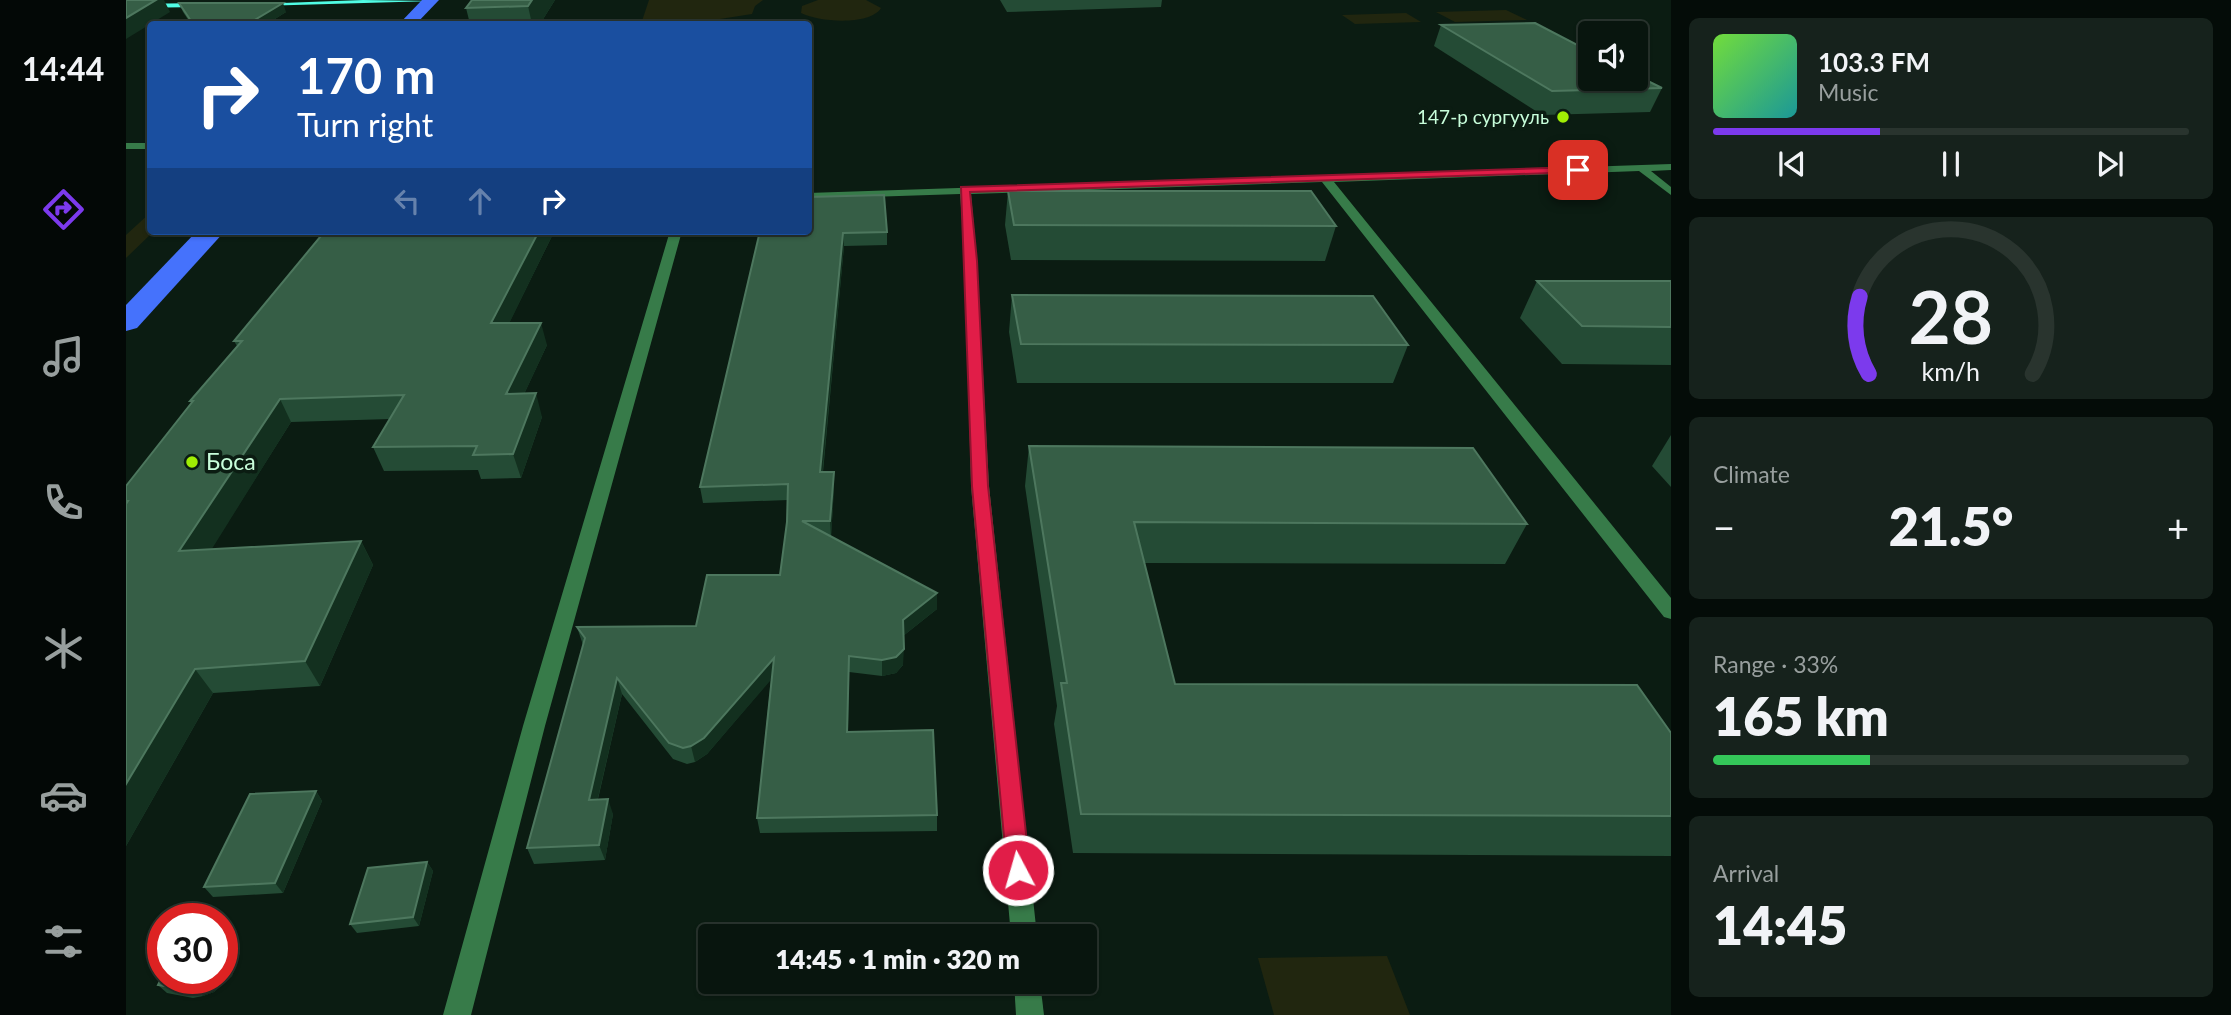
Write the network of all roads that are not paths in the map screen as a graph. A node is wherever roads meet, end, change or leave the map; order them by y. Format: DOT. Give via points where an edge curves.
graph roads {
  1 [pos="431,1"];
  2 [pos="250,4"];
  3 [pos="210,5"];
  4 [pos="126,6"];
  5 [pos="410,21"];
  6 [pos="126,146"];
  7 [pos="147,146"];
  8 [pos="1671,167"];
  9 [pos="1641,168"];
  10 [pos="1325,178"];
  11 [pos="965,189"];
  12 [pos="1671,192"];
  13 [pos="812,196"];
  14 [pos="208,235"];
  15 [pos="675,235"];
  16 [pos="126,321"];
  17 [pos="1671,612"];
  18 [pos="1023,924"];
  19 [pos="1028,994"];
  20 [pos="457,1015"];
  21 [pos="1030,1015"];
  1 -- 2 [label="main road"];
  1 -- 5 [label="highway"];
  3 -- 4 [label="main road"];
  6 -- 7 [label="street"];
  8 -- 9 [label="street"];
  9 -- 10 [label="street"];
  9 -- 12 [label="street"];
  10 -- 11 [label="street"];
  10 -- 17 [label="street"];
  11 -- 13 [label="street"];
  11 -- 18 [label="street" via="980,486"];
  14 -- 16 [label="highway"];
  15 -- 20 [label="street" via="534,726"];
  19 -- 21 [label="street"];
}
